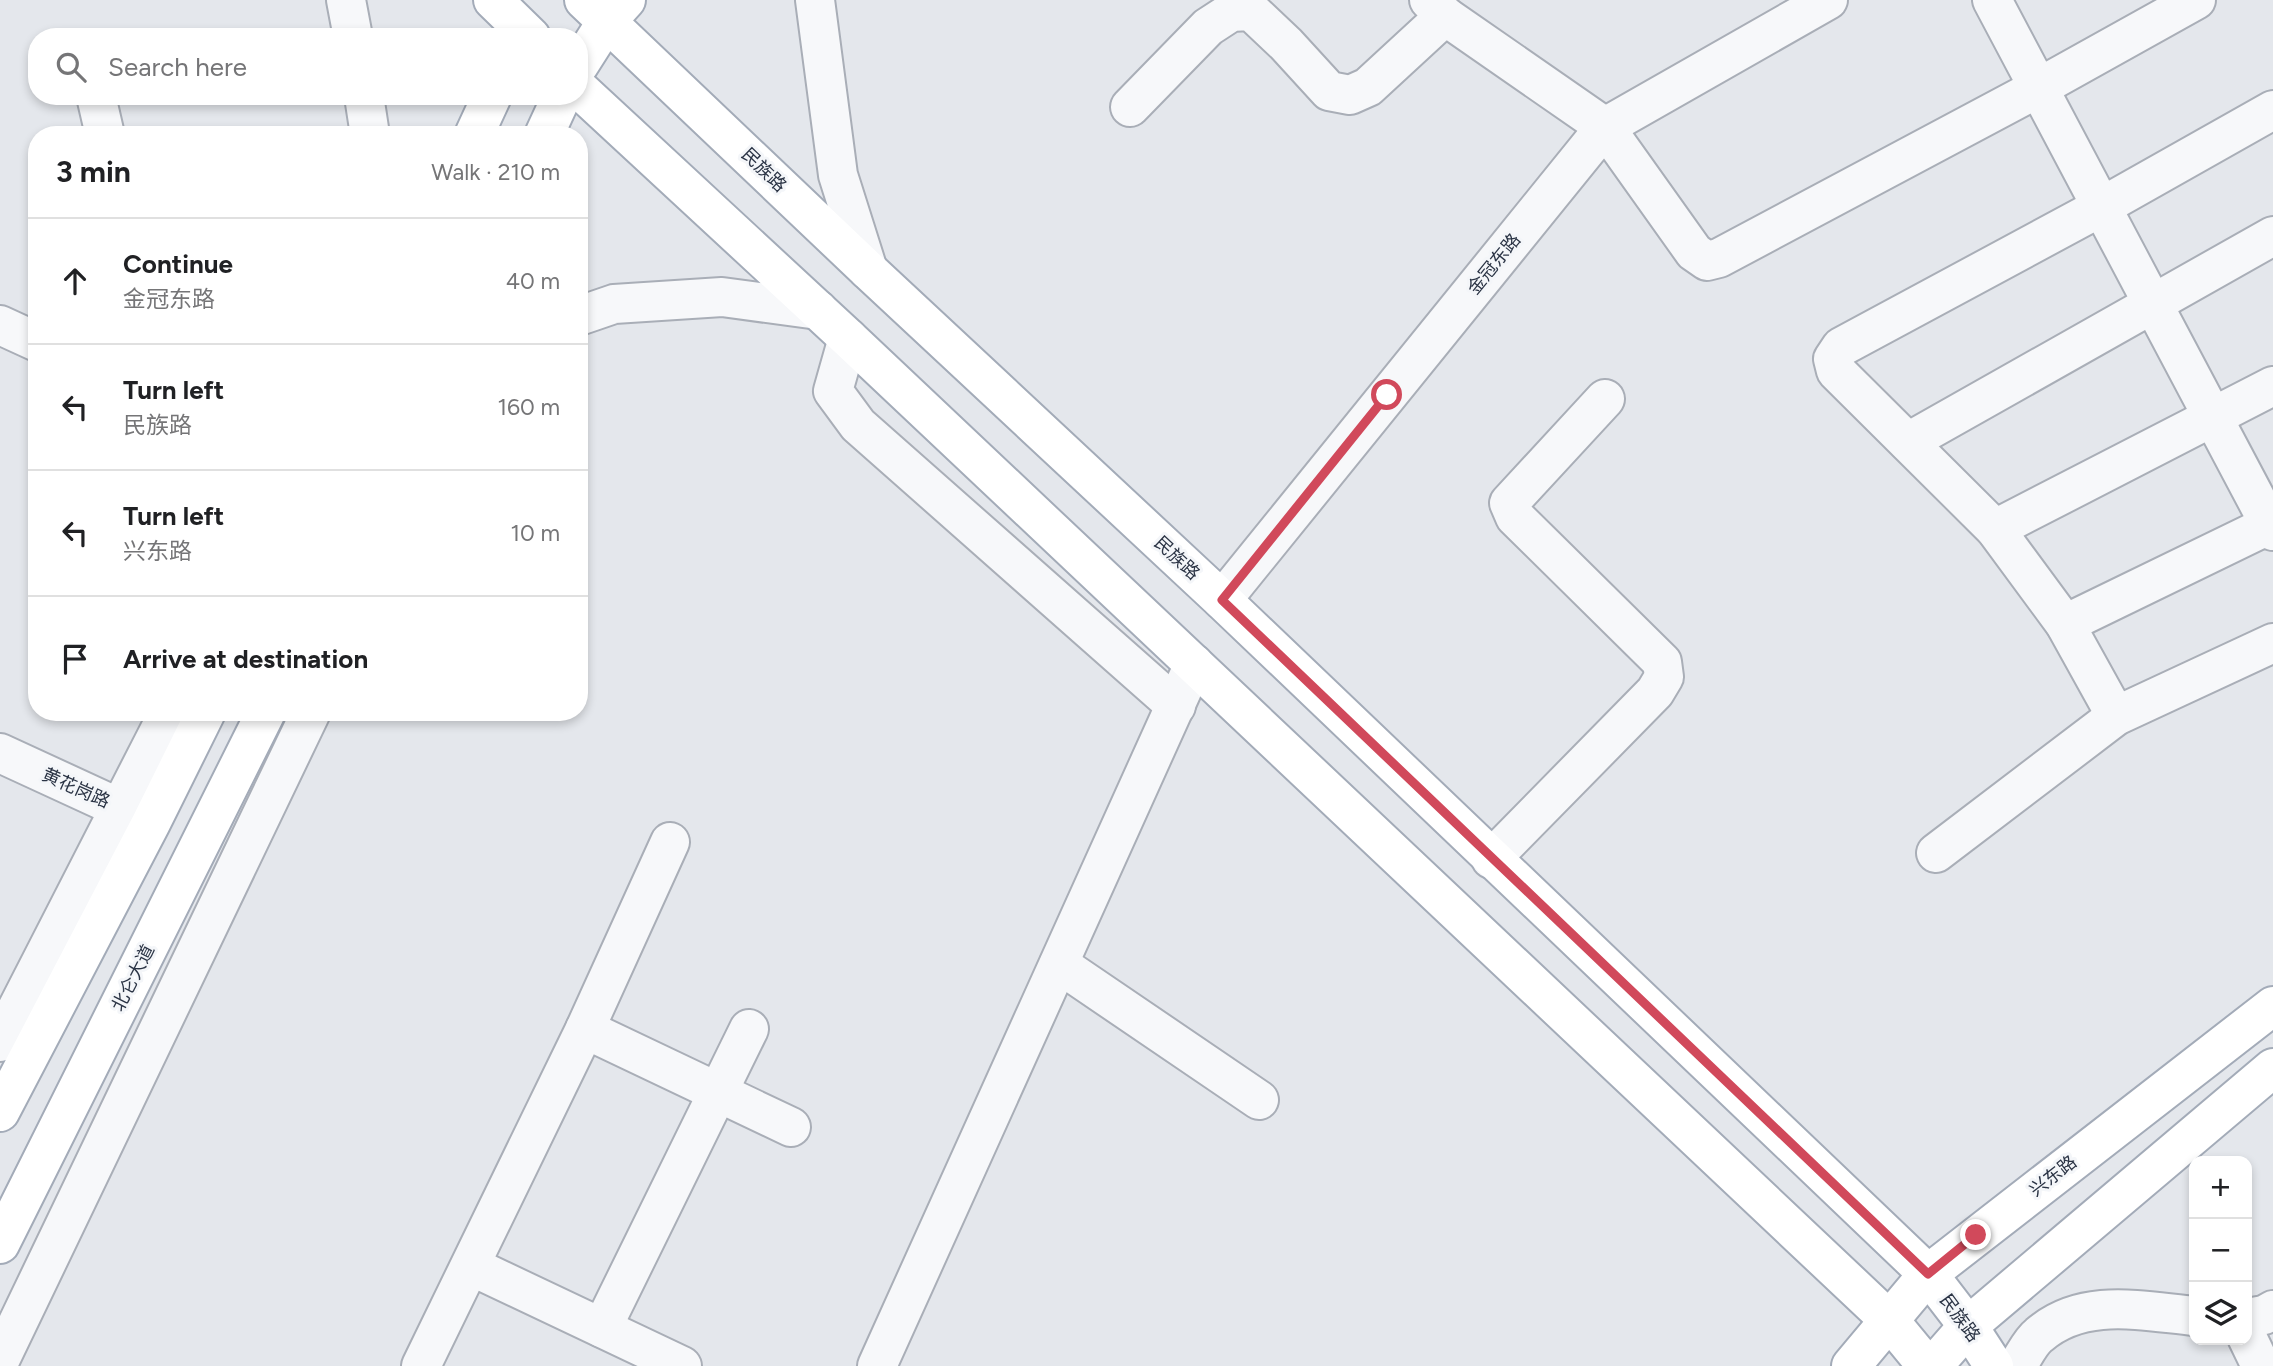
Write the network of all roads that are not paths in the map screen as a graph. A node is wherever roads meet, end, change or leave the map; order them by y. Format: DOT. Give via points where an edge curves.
graph roads {
  1 [pos="346,0"];
  2 [pos="493,0"];
  3 [pos="815,0"];
  4 [pos="1828,0"];
  5 [pos="1992,0"];
  6 [pos="2196,0"];
  7 [pos="606,7"];
  8 [pos="1437,8"];
  9 [pos="528,26"];
  10 [pos="351,28"];
  11 [pos="588,46"];
  12 [pos="2038,88"];
  13 [pos="588,97"];
  14 [pos="98,105"];
  15 [pos="365,105"];
  16 [pos="488,105"];
  17 [pos="558,105"];
  18 [pos="1130,107"];
  19 [pos="2273,110"];
  20 [pos="103,126"];
  21 [pos="369,126"];
  22 [pos="478,126"];
  23 [pos="548,126"];
  24 [pos="1605,127"];
  25 [pos="2101,207"];
  26 [pos="2273,236"];
  27 [pos="868,270"];
  28 [pos="2153,305"];
  29 [pos="818,310"];
  30 [pos="588,314"];
  31 [pos="0,325"];
  32 [pos="28,338"];
  33 [pos="848,338"];
  34 [pos="2273,386"];
  35 [pos="1605,399"];
  36 [pos="2213,417"];
  37 [pos="1909,442"];
  38 [pos="2272,526"];
  39 [pos="1995,529"];
  40 [pos="1222,600"];
  41 [pos="2065,624"];
  42 [pos="2273,643"];
  43 [pos="1194,664"];
  44 [pos="1176,706"];
  45 [pos="2116,716"];
  46 [pos="166,721"];
  47 [pos="200,721"];
  48 [pos="262,721"];
  49 [pos="307,721"];
  50 [pos="0,753"];
  51 [pos="135,815"];
  52 [pos="670,842"];
  53 [pos="1936,853"];
  54 [pos="1491,859"];
  55 [pos="1059,964"];
  56 [pos="2273,1006"];
  57 [pos="585,1029"];
  58 [pos="748,1029"];
  59 [pos="0,1042"];
  60 [pos="2273,1068"];
  61 [pos="718,1093"];
  62 [pos="1259,1100"];
  63 [pos="0,1112"];
  64 [pos="791,1128"];
  65 [pos="0,1244"];
  66 [pos="471,1266"];
  67 [pos="1928,1274"];
  68 [pos="2273,1310"];
  69 [pos="2189,1315"];
  70 [pos="2252,1317"];
  71 [pos="1889,1321"];
  72 [pos="1968,1326"];
  73 [pos="602,1328"];
  74 [pos="2251,1345"];
  75 [pos="0,1360"];
  76 [pos="421,1366"];
  77 [pos="682,1366"];
  78 [pos="877,1366"];
  79 [pos="1851,1366"];
  80 [pos="1927,1366"];
  81 [pos="1933,1366"];
  82 [pos="1994,1366"];
  83 [pos="2017,1366"];
  84 [pos="2261,1366"];
  1 -- 10 [label="street"];
  2 -- 9 [label="main road"];
  3 -- 27 [label="street" via="838,175"];
  4 -- 24 [label="street, 金冠东路"];
  5 -- 12 [label="street"];
  6 -- 12 [label="street"];
  7 -- 11 [label="main road"];
  7 -- 27 [label="main road, 民族路"];
  8 -- 18 [label="street" via="1368,87 1350,96 1329,91 1251,11 1231,12 1208,27"];
  8 -- 24 [label="street"];
  12 -- 24 [label="street" via="1707,261 1695,252"];
  12 -- 25 [label="street"];
  13 -- 29 [label="main road"];
  14 -- 20 [label="street"];
  15 -- 21 [label="street"];
  16 -- 22 [label="main road"];
  17 -- 23 [label="main road"];
  19 -- 25 [label="street"];
  24 -- 40 [label="street, 金冠东路"];
  25 -- 28 [label="street"];
  25 -- 37 [label="street" via="1841,347 1833,359 1836,371"];
  26 -- 28 [label="street"];
  27 -- 40 [label="main road, 民族路"];
  28 -- 36 [label="street"];
  28 -- 37 [label="street"];
  29 -- 30 [label="street" via="722,297 614,304"];
  29 -- 33 [label="main road"];
  31 -- 32 [label="street"];
  33 -- 43 [label="main road"];
  33 -- 44 [label="street" via="833,391 858,425"];
  34 -- 36 [label="street"];
  35 -- 54 [label="street" via="1509,503 1515,517 1662,662 1664,677 1656,692"];
  36 -- 38 [label="street"];
  36 -- 39 [label="street"];
  37 -- 39 [label="street"];
  38 -- 41 [label="street"];
  39 -- 41 [label="street"];
  40 -- 54 [label="main road, 民族路"];
  41 -- 45 [label="street"];
  42 -- 45 [label="street"];
  43 -- 44 [label="street"];
  43 -- 71 [label="main road"];
  44 -- 55 [label="street"];
  45 -- 53 [label="street"];
  46 -- 51 [label="street"];
  47 -- 51 [label="main road"];
  48 -- 65 [label="main road, 北仑大道"];
  49 -- 75 [label="street"];
  50 -- 51 [label="street, 黄花岗路"];
  51 -- 59 [label="street"];
  51 -- 63 [label="main road"];
  52 -- 57 [label="street"];
  54 -- 67 [label="main road, 民族路"];
  55 -- 62 [label="street"];
  55 -- 78 [label="street"];
  56 -- 67 [label="main road, 兴东路"];
  57 -- 61 [label="street"];
  57 -- 66 [label="street"];
  58 -- 61 [label="street"];
  60 -- 72 [label="main road"];
  61 -- 64 [label="street"];
  61 -- 73 [label="street"];
  66 -- 73 [label="street"];
  66 -- 76 [label="street"];
  67 -- 71 [label="main road, 兴东路"];
  67 -- 72 [label="main road, 民族路"];
  68 -- 70 [label="street"];
  69 -- 83 [label="street" via="2104,1308 2070,1315 2037,1336"];
  71 -- 79 [label="main road, 兴东路"];
  71 -- 80 [label="main road"];
  72 -- 81 [label="main road"];
  72 -- 82 [label="main road, 民族路"];
  73 -- 77 [label="street"];
  74 -- 84 [label="street"];
}
